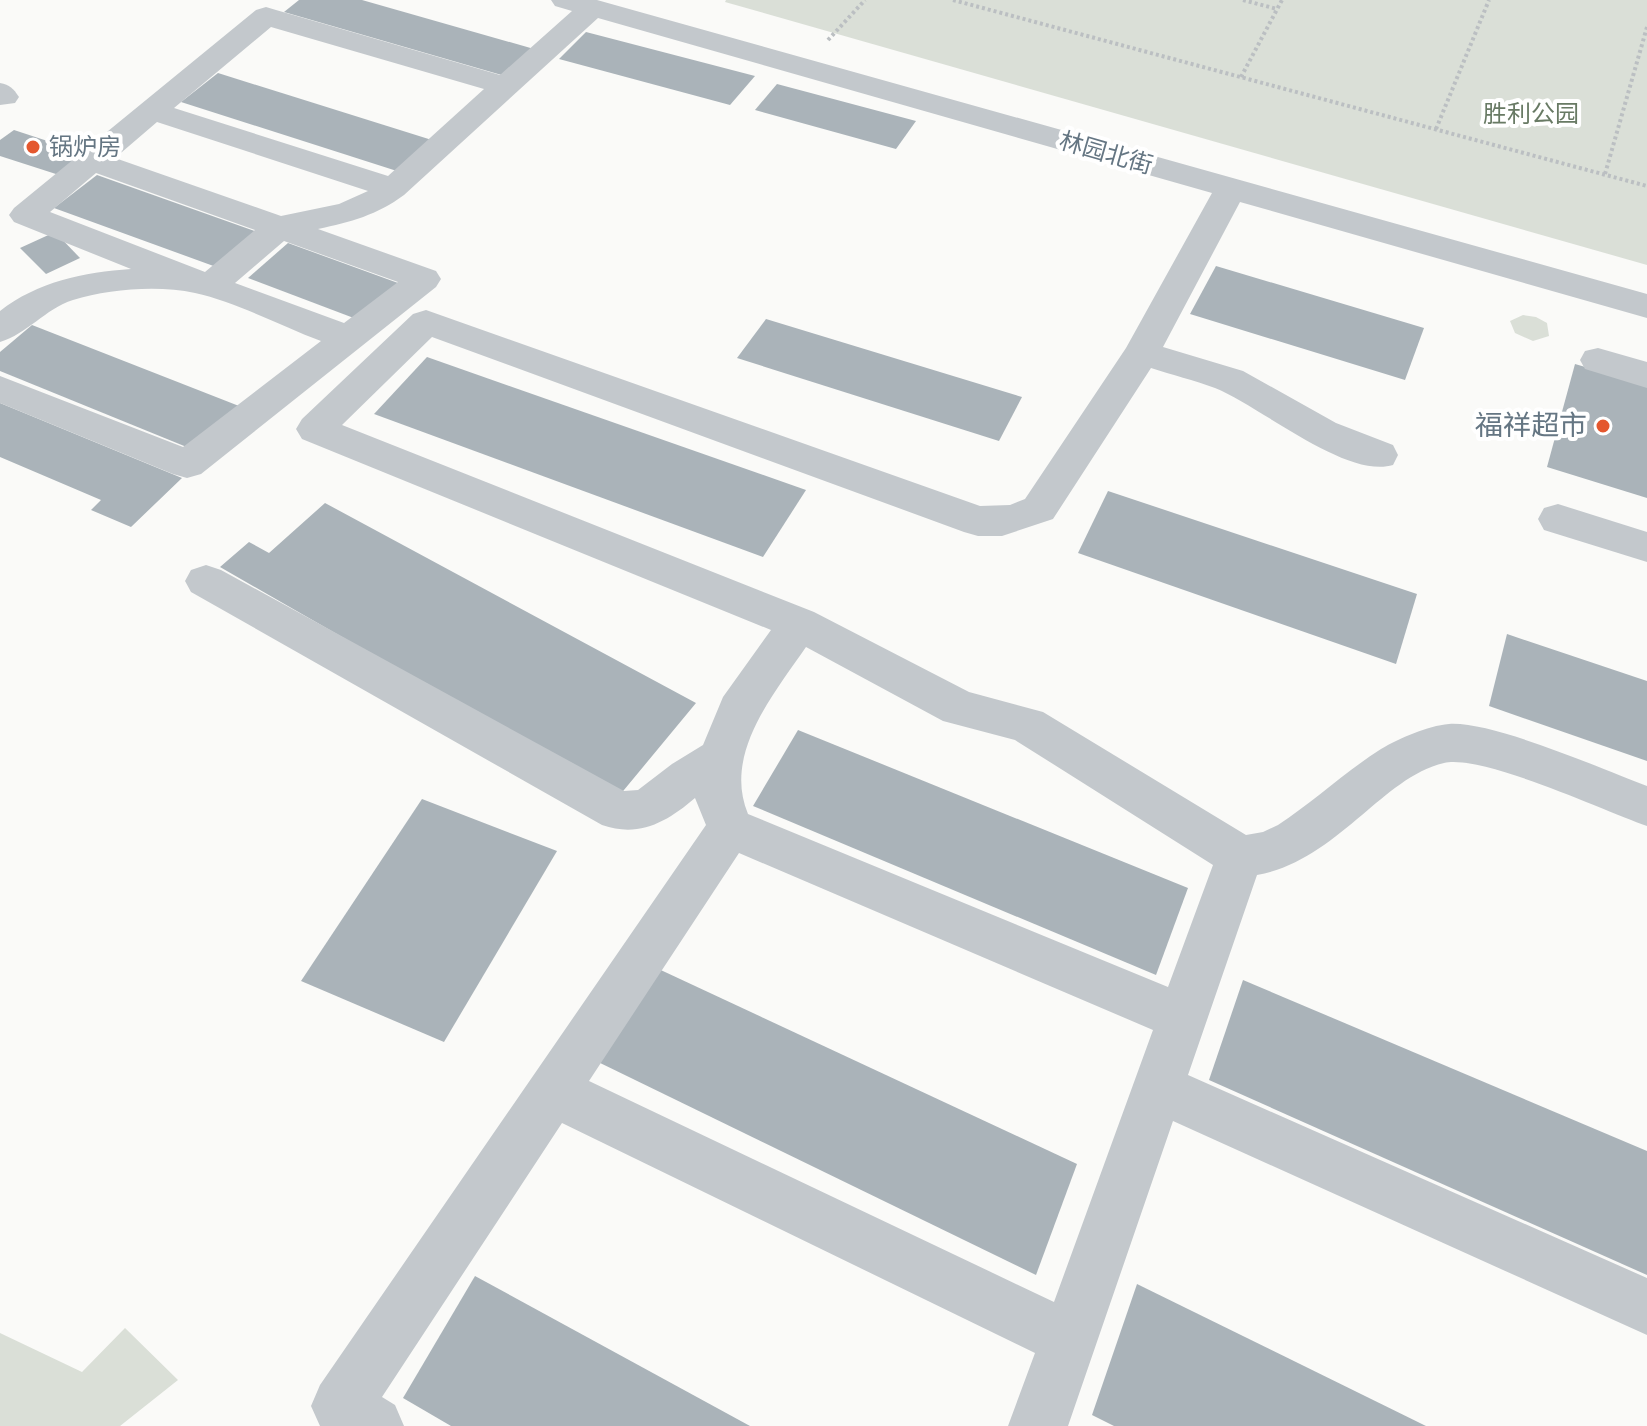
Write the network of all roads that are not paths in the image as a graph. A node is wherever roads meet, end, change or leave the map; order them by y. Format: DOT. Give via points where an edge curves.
graph roads {
  1 [pos="578,4"];
  2 [pos="505,86"];
  3 [pos="153,111"];
  4 [pos="93,161"];
  5 [pos="393,188"];
  6 [pos="1231,188"];
  7 [pos="280,227"];
  8 [pos="202,283"];
  9 [pos="1647,306"];
  10 [pos="0,330"];
  11 [pos="348,338"];
  12 [pos="1142,353"];
  13 [pos="1598,360"];
  14 [pos="1647,375"];
  15 [pos="0,389"];
  16 [pos="1379,455"];
  17 [pos="1558,519"];
  18 [pos="1647,547"];
  19 [pos="206,581"];
  20 [pos="799,624"];
  21 [pos="721,758"];
  22 [pos="1647,806"];
  23 [pos="730,828"];
  24 [pos="1240,856"];
  25 [pos="1183,1018"];
  26 [pos="1158,1088"];
  27 [pos="553,1091"];
  28 [pos="1647,1307"];
  29 [pos="1069,1339"];
  30 [pos="374,1426"];
  31 [pos="1038,1426"];
  1 -- 2 [label="street"];
  1 -- 6 [label="street, 林园北街"];
  2 -- 3 [label="street" via="266,16"];
  2 -- 5 [label="street"];
  3 -- 4 [label="street"];
  3 -- 5 [label="street"];
  4 -- 7 [label="street"];
  4 -- 8 [label="street" via="26,215"];
  5 -- 7 [label="street" via="347,213"];
  6 -- 9 [label="street, 林园北街"];
  6 -- 12 [label="street"];
  7 -- 8 [label="street"];
  7 -- 11 [label="street" via="424,279"];
  8 -- 10 [label="street" via="110,282 49,296"];
  8 -- 11 [label="street"];
  11 -- 15 [label="street" via="187,464"];
  12 -- 16 [label="street" via="1230,380 1323,433"];
  12 -- 20 [label="street" via="1039,509 1002,523 978,521 426,322 315,429"];
  13 -- 14 [label="street"];
  17 -- 18 [label="street"];
  19 -- 21 [label="street" via="618,811 642,812"];
  20 -- 21 [label="street" via="739,710"];
  20 -- 24 [label="street" via="959,708 1027,725"];
  21 -- 23 [label="street" via="716,793"];
  22 -- 24 [label="street" via="1484,748 1450,742 1407,756 1270,851"];
  23 -- 25 [label="street"];
  23 -- 27 [label="street"];
  24 -- 25 [label="street"];
  25 -- 26 [label="street"];
  26 -- 28 [label="street"];
  26 -- 29 [label="street"];
  27 -- 29 [label="street"];
  27 -- 30 [label="street" via="341,1406"];
  29 -- 31 [label="street"];
}
